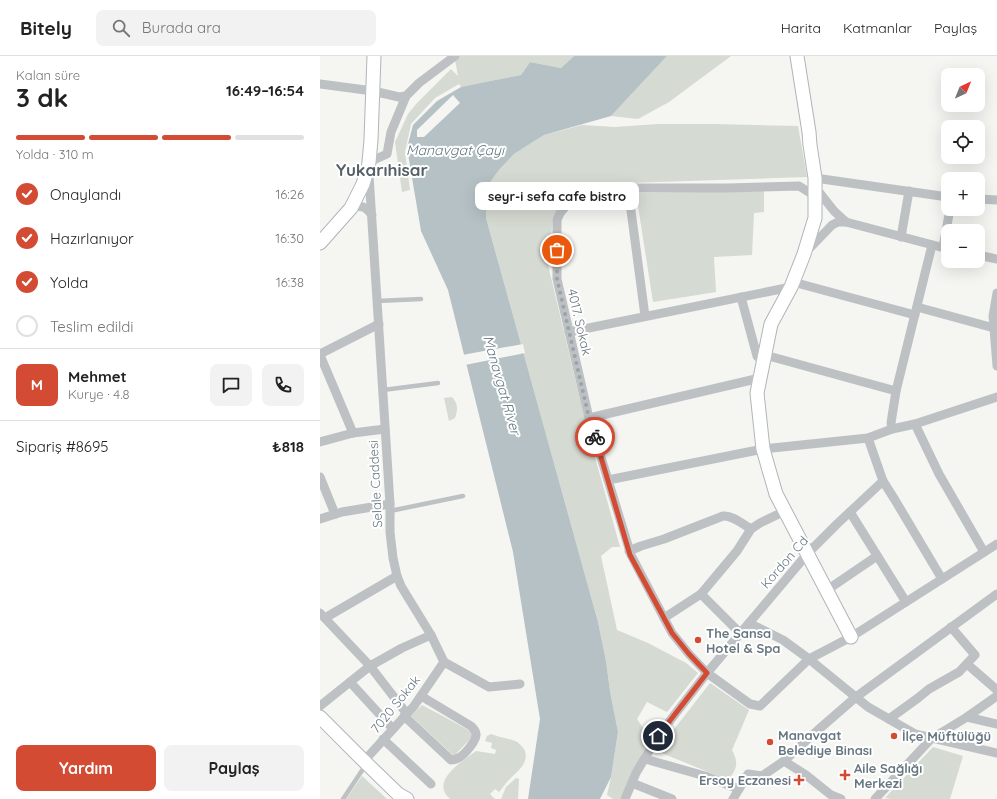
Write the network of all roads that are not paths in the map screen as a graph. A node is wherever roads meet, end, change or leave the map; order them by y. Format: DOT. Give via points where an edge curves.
graph roads {
  1 [pos="367,56"];
  2 [pos="374,56"];
  3 [pos="455,56"];
  4 [pos="797,56"];
  5 [pos="320,84"];
  6 [pos="369,90"];
  7 [pos="406,96"];
  8 [pos="369,165"];
  9 [pos="815,187"];
  10 [pos="628,188"];
  11 [pos="909,191"];
  12 [pos="941,196"];
  13 [pos="985,199"];
  14 [pos="997,200"];
  15 [pos="351,208"];
  16 [pos="372,215"];
  17 [pos="846,222"];
  18 [pos="320,231"];
  19 [pos="901,237"];
  20 [pos="320,243"];
  21 [pos="932,245"];
  22 [pos="941,247"];
  23 [pos="804,254"];
  24 [pos="985,256"];
  25 [pos="997,259"];
  26 [pos="792,285"];
  27 [pos="997,293"];
  28 [pos="741,297"];
  29 [pos="421,299"];
  30 [pos="377,301"];
  31 [pos="916,311"];
  32 [pos="645,316"];
  33 [pos="379,324"];
  34 [pos="994,328"];
  35 [pos="569,332"];
  36 [pos="320,355"];
  37 [pos="764,358"];
  38 [pos="997,366"];
  39 [pos="760,378"];
  40 [pos="438,383"];
  41 [pos="383,390"];
  42 [pos="896,391"];
  43 [pos="997,397"];
  44 [pos="589,418"];
  45 [pos="915,424"];
  46 [pos="385,429"];
  47 [pos="892,429"];
  48 [pos="353,433"];
  49 [pos="868,438"];
  50 [pos="320,442"];
  51 [pos="763,449"];
  52 [pos="320,477"];
  53 [pos="608,480"];
  54 [pos="883,481"];
  55 [pos="463,496"];
  56 [pos="390,507"];
  57 [pos="785,511"];
  58 [pos="850,512"];
  59 [pos="335,514"];
  60 [pos="320,520"];
  61 [pos="751,529"];
  62 [pos="997,544"];
  63 [pos="629,552"];
  64 [pos="984,552"];
  65 [pos="808,553"];
  66 [pos="878,556"];
  67 [pos="397,576"];
  68 [pos="942,579"];
  69 [pos="827,590"];
  70 [pos="701,594"];
  71 [pos="997,594"];
  72 [pos="906,602"];
  73 [pos="322,615"];
  74 [pos="664,618"];
  75 [pos="749,623"];
  76 [pos="950,627"];
  77 [pos="740,633"];
  78 [pos="431,635"];
  79 [pos="851,637"];
  80 [pos="810,659"];
  81 [pos="444,662"];
  82 [pos="967,664"];
  83 [pos="370,666"];
  84 [pos="707,673"];
  85 [pos="350,682"];
  86 [pos="520,684"];
  87 [pos="997,690"];
  88 [pos="421,696"];
  89 [pos="997,696"];
  90 [pos="856,697"];
  91 [pos="320,706"];
  92 [pos="406,715"];
  93 [pos="320,717"];
  94 [pos="967,717"];
  95 [pos="889,719"];
  96 [pos="997,724"];
  97 [pos="320,726"];
  98 [pos="393,729"];
  99 [pos="931,739"];
  100 [pos="383,740"];
  101 [pos="997,753"];
  102 [pos="645,759"];
  103 [pos="784,761"];
  104 [pos="363,765"];
  105 [pos="632,783"];
  106 [pos="431,784"];
  107 [pos="739,789"];
  108 [pos="877,798"];
  109 [pos="343,799"];
  110 [pos="395,799"];
  111 [pos="407,799"];
  112 [pos="625,799"];
  113 [pos="671,799"];
  114 [pos="733,799"];
  115 [pos="841,799"];
  1 -- 6 [label="main road"];
  2 -- 6 [label="main road"];
  3 -- 7 [label="street"];
  4 -- 9 [label="main road"];
  5 -- 6 [label="street"];
  6 -- 7 [label="street"];
  6 -- 8 [label="main road"];
  6 -- 18 [label="main road" via="360,169 342,205"];
  7 -- 8 [label="street" via="391,132 387,154"];
  8 -- 15 [label="main road"];
  8 -- 16 [label="street, Selale Caddesi"];
  9 -- 10 [label="street, 4017. Sokak"];
  9 -- 11 [label="street"];
  9 -- 17 [label="street"];
  9 -- 23 [label="main road" via="815,218"];
  10 -- 32 [label="street"];
  10 -- 35 [label="street, 4017. Sokak" via="599,188 571,200 557,220 557,279"];
  11 -- 12 [label="street"];
  11 -- 19 [label="street"];
  13 -- 14 [label="street"];
  15 -- 16 [label="street" via="364,207"];
  15 -- 20 [label="main road"];
  16 -- 30 [label="street, Selale Caddesi"];
  17 -- 19 [label="street"];
  17 -- 23 [label="street" via="832,225"];
  19 -- 21 [label="street"];
  21 -- 22 [label="street"];
  21 -- 31 [label="street"];
  23 -- 26 [label="main road"];
  24 -- 25 [label="street"];
  26 -- 28 [label="street"];
  26 -- 31 [label="street"];
  26 -- 37 [label="main road" via="771,324"];
  27 -- 34 [label="street" via="993,316"];
  28 -- 32 [label="street"];
  28 -- 37 [label="street" via="757,356"];
  29 -- 30 [label="lane"];
  30 -- 33 [label="street, Selale Caddesi"];
  31 -- 34 [label="street"];
  31 -- 42 [label="street"];
  32 -- 35 [label="street"];
  33 -- 36 [label="street"];
  33 -- 41 [label="street, Selale Caddesi"];
  34 -- 38 [label="street"];
  35 -- 44 [label="street, 4017. Sokak"];
  36 -- 48 [label="street"];
  37 -- 39 [label="main road"];
  37 -- 42 [label="street"];
  39 -- 44 [label="street"];
  39 -- 51 [label="main road" via="756,393"];
  40 -- 41 [label="lane"];
  41 -- 46 [label="street, Selale Caddesi"];
  42 -- 47 [label="street"];
  43 -- 45 [label="street"];
  44 -- 53 [label="street, 4017. Sokak"];
  45 -- 47 [label="street"];
  45 -- 64 [label="street" via="939,474"];
  46 -- 48 [label="street"];
  46 -- 56 [label="street, Selale Caddesi"];
  47 -- 49 [label="street"];
  48 -- 50 [label="street"];
  49 -- 51 [label="street"];
  49 -- 54 [label="street"];
  51 -- 53 [label="street"];
  51 -- 57 [label="main road" via="776,494"];
  52 -- 59 [label="street"];
  53 -- 63 [label="street, 4017. Sokak"];
  54 -- 58 [label="street, Kordon Cd"];
  54 -- 68 [label="street"];
  55 -- 56 [label="lane"];
  56 -- 59 [label="street"];
  56 -- 67 [label="street, Selale Caddesi" via="390,532"];
  57 -- 61 [label="street"];
  57 -- 65 [label="main road"];
  58 -- 65 [label="street, Kordon Cd"];
  58 -- 66 [label="street"];
  59 -- 60 [label="street"];
  61 -- 63 [label="street" via="735,518 722,516"];
  61 -- 70 [label="street" via="737,551"];
  62 -- 64 [label="street"];
  63 -- 74 [label="street, 4017. Sokak"];
  64 -- 68 [label="street"];
  65 -- 69 [label="main road"];
  65 -- 75 [label="street, Kordon Cd"];
  66 -- 69 [label="street"];
  66 -- 72 [label="street"];
  67 -- 73 [label="street"];
  67 -- 78 [label="street, Selale Caddesi"];
  68 -- 72 [label="street"];
  69 -- 79 [label="main road"];
  70 -- 74 [label="street"];
  70 -- 77 [label="street"];
  71 -- 76 [label="street"];
  72 -- 79 [label="street"];
  73 -- 83 [label="street"];
  74 -- 84 [label="street, 4017. Sokak" via="672,633"];
  75 -- 77 [label="street, Kordon Cd"];
  75 -- 80 [label="street" via="783,640"];
  76 -- 82 [label="street" via="976,655"];
  76 -- 90 [label="street"];
  77 -- 84 [label="street, Kordon Cd"];
  78 -- 81 [label="street, Selale Caddesi"];
  78 -- 83 [label="street"];
  79 -- 80 [label="street"];
  80 -- 84 [label="street, 4017. Sokak" via="760,706 750,704"];
  80 -- 90 [label="street"];
  81 -- 86 [label="street" via="489,687"];
  81 -- 88 [label="street, 7020 Sokak"];
  82 -- 87 [label="street"];
  82 -- 95 [label="street" via="959,672 929,688"];
  83 -- 85 [label="street"];
  83 -- 92 [label="street"];
  84 -- 102 [label="street, Kordon Cd" via="658,736"];
  85 -- 91 [label="street"];
  85 -- 98 [label="street"];
  88 -- 92 [label="street, 7020 Sokak"];
  88 -- 92 [label="street" via="471,726 476,732 475,741 461,756 451,760"];
  89 -- 94 [label="street"];
  90 -- 95 [label="street"];
  90 -- 103 [label="street"];
  92 -- 98 [label="street, 7020 Sokak"];
  93 -- 104 [label="main road"];
  94 -- 96 [label="street"];
  94 -- 99 [label="street"];
  95 -- 99 [label="street" via="915,734"];
  97 -- 104 [label="main road"];
  98 -- 100 [label="street, 7020 Sokak"];
  99 -- 101 [label="street"];
  99 -- 108 [label="street"];
  100 -- 104 [label="street, 7020 Sokak"];
  100 -- 106 [label="street"];
  102 -- 105 [label="street, Kordon Cd"];
  102 -- 107 [label="street" via="705,776"];
  103 -- 107 [label="street" via="762,776 748,774"];
  103 -- 115 [label="street" via="831,795"];
  104 -- 109 [label="lane"];
  104 -- 110 [label="main road"];
  104 -- 111 [label="main road"];
  105 -- 112 [label="street, Kordon Cd"];
  105 -- 113 [label="street"];
  107 -- 114 [label="street"];
}
